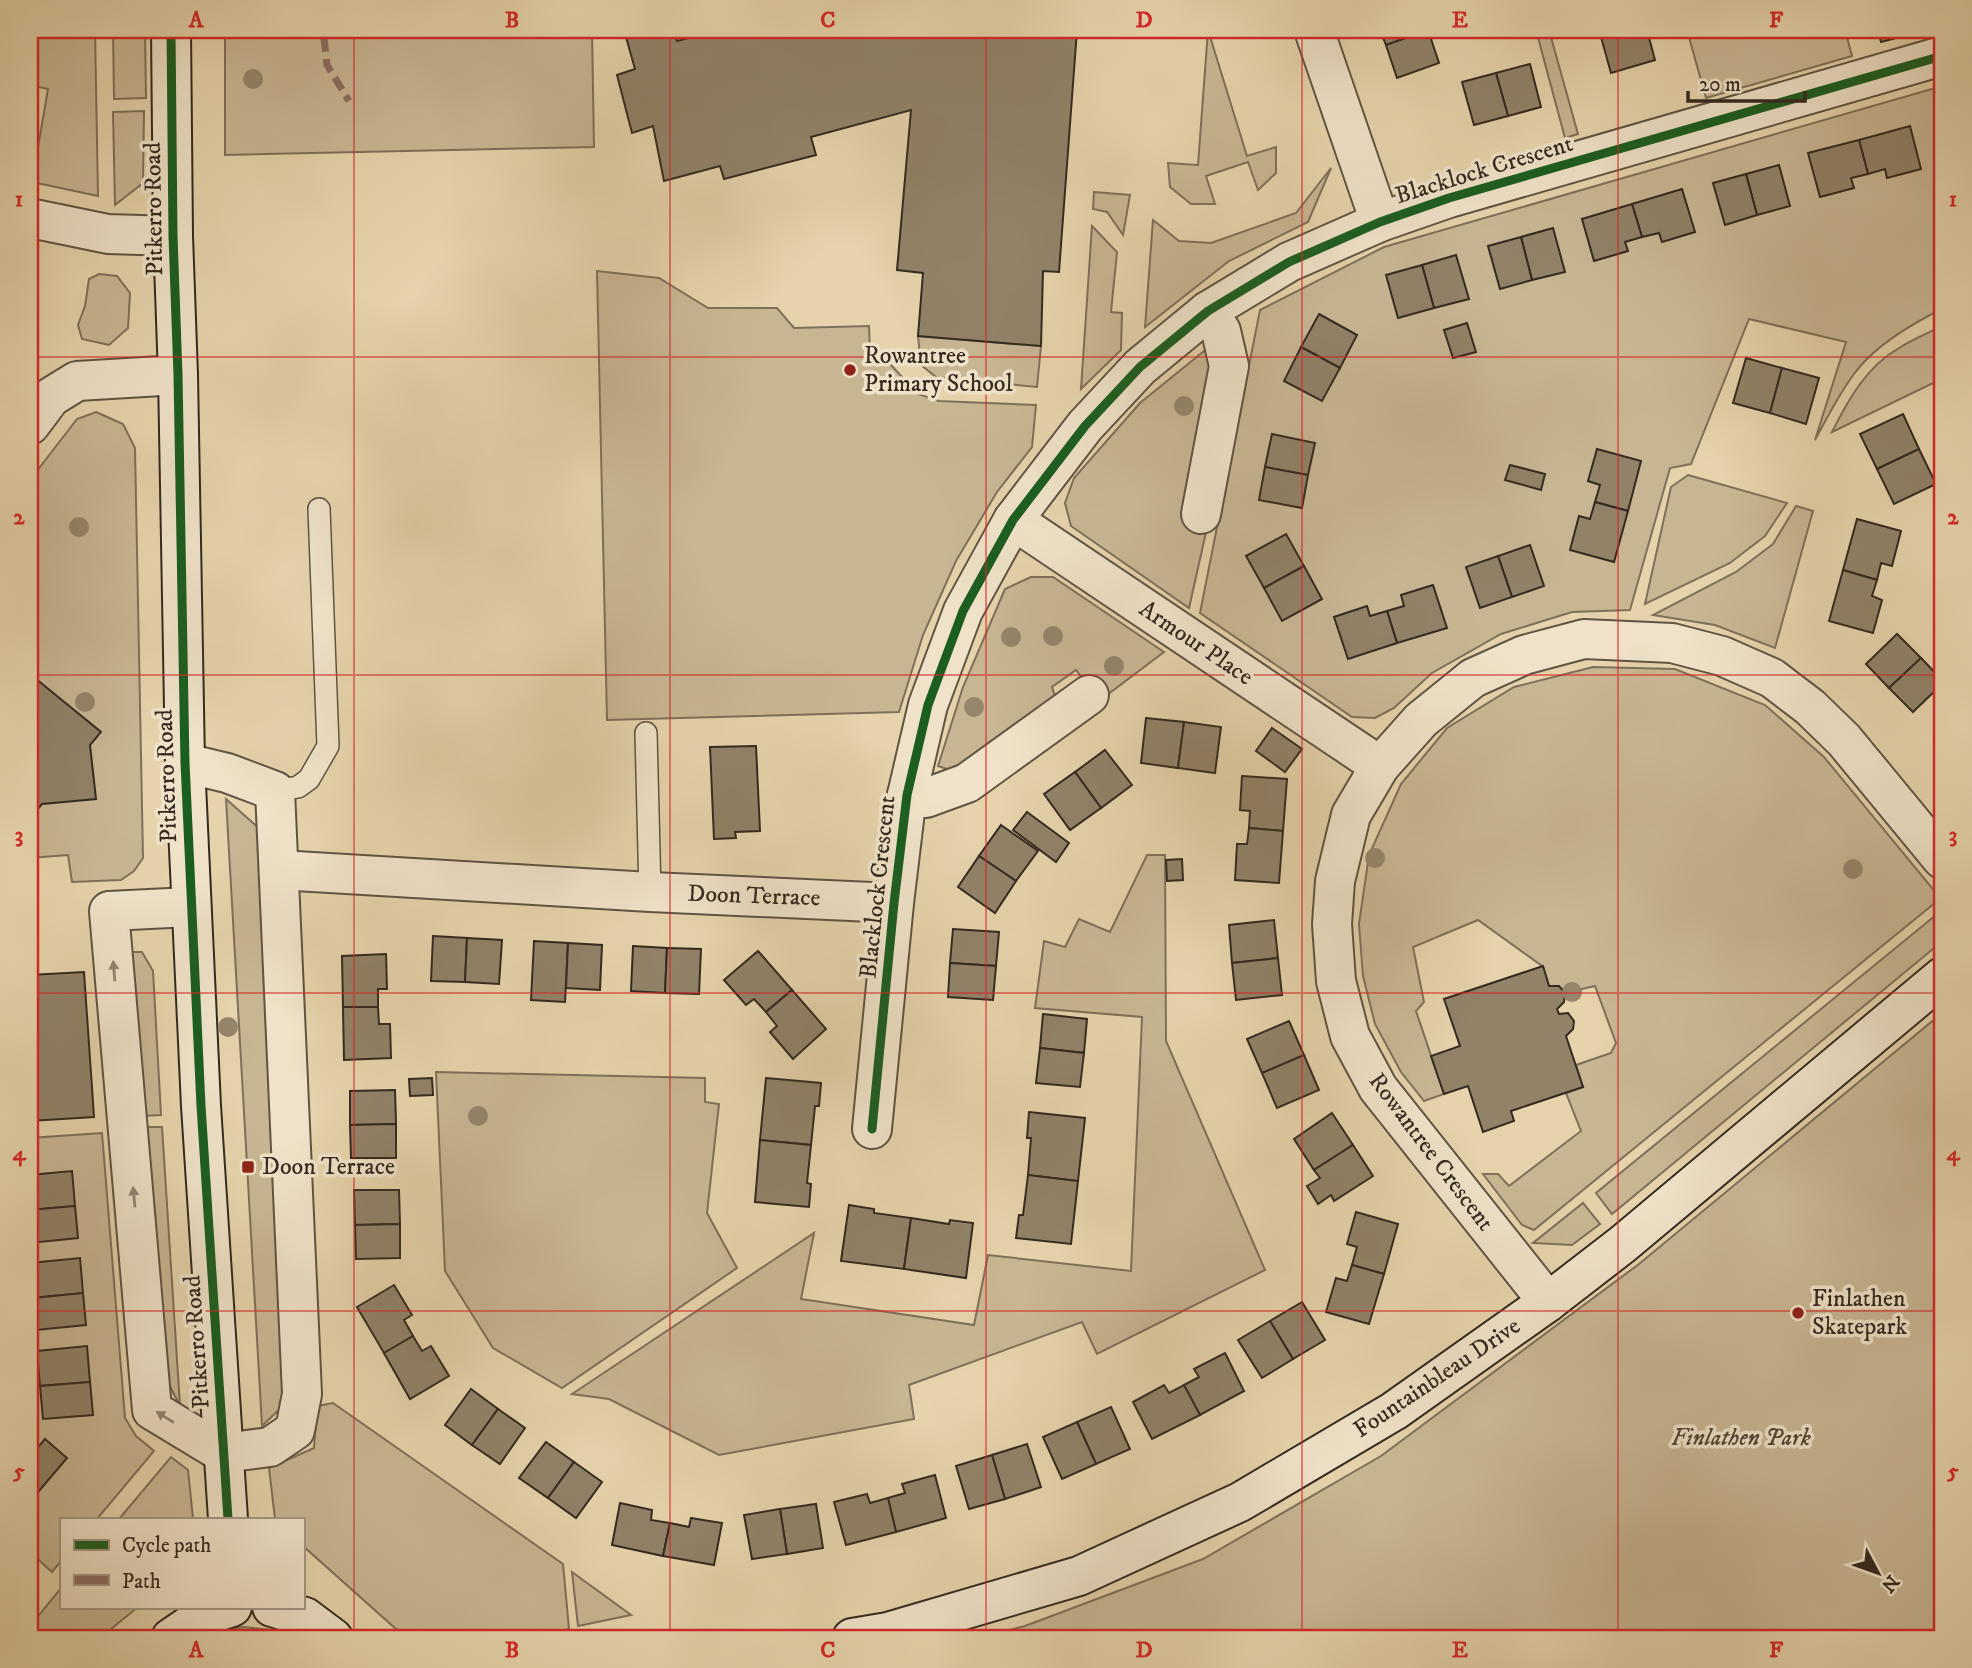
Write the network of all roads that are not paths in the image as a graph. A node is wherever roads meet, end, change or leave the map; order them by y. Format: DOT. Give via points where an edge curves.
graph roads {
  1 [pos="171,30"];
  2 [pos="1314,30"];
  3 [pos="1942,56"];
  4 [pos="30,218"];
  5 [pos="1380,222"];
  6 [pos="173,236"];
  7 [pos="1208,311"];
  8 [pos="178,375"];
  9 [pos="30,425"];
  10 [pos="318,509"];
  11 [pos="1201,514"];
  12 [pos="1013,520"];
  13 [pos="1089,695"];
  14 [pos="646,733"];
  15 [pos="185,764"];
  16 [pos="1380,766"];
  17 [pos="275,791"];
  18 [pos="907,794"];
  19 [pos="1942,859"];
  20 [pos="279,870"];
  21 [pos="650,892"];
  22 [pos="894,903"];
  23 [pos="190,907"];
  24 [pos="1942,977"];
  25 [pos="873,1129"];
  26 [pos="1548,1302"];
  27 [pos="223,1452"];
  28 [pos="228,1518"];
  29 [pos="229,1608"];
  30 [pos="275,1608"];
  31 [pos="171,1638"];
  32 [pos="333,1638"];
  33 [pos="852,1638"];
  1 -- 6 [label="street, Pitkerro Road"];
  2 -- 5 [label="street"];
  3 -- 5 [label="street, Blacklock Crescent"];
  4 -- 6 [label="street" via="108,234"];
  5 -- 7 [label="street, Blacklock Crescent" via="1289,262"];
  6 -- 8 [label="street, Pitkerro Road"];
  7 -- 11 [label="street" via="1221,331 1229,366"];
  7 -- 12 [label="street, Blacklock Crescent" via="1140,368 1085,425"];
  8 -- 9 [label="street" via="77,381 51,397"];
  8 -- 15 [label="street, Pitkerro Road"];
  10 -- 17 [label="lane" via="328,746 309,779"];
  12 -- 16 [label="street, Armour Place"];
  12 -- 18 [label="street, Blacklock Crescent" via="963,611 928,705"];
  13 -- 18 [label="street, Blacklock Crescent" via="967,783 926,798"];
  14 -- 21 [label="lane"];
  15 -- 17 [label="street, Pitkerro Road"];
  15 -- 23 [label="street, Pitkerro Road"];
  16 -- 19 [label="street, Rowantree Crescent" via="1421,720 1473,678 1524,654 1584,639 1672,643 1722,656 1772,678 1810,708 1843,740"];
  16 -- 26 [label="street, Rowantree Crescent" via="1351,815 1335,881 1336,981 1350,1036 1378,1088"];
  17 -- 20 [label="street"];
  18 -- 22 [label="street, Blacklock Crescent"];
  20 -- 21 [label="street, Doon Terrace"];
  20 -- 27 [label="street" via="302,1394 295,1430 270,1447"];
  21 -- 22 [label="street, Doon Terrace"];
  22 -- 25 [label="street, Blacklock Crescent"];
  23 -- 27 [label="street, Pitkerro Road"];
  27 -- 23 [label="street, Pitkerro Road, one-way" via="152,1410 109,911"];
  24 -- 26 [label="street, Fountainbleau Drive"];
  26 -- 33 [label="street, Fountainbleau Drive" via="1394,1411 1240,1502 1079,1576 888,1632"];
  27 -- 28 [label="street, Pitkerro Road"];
  29 -- 31 [label="street" via="202,1616"];
  30 -- 32 [label="street" via="304,1618"];
}
